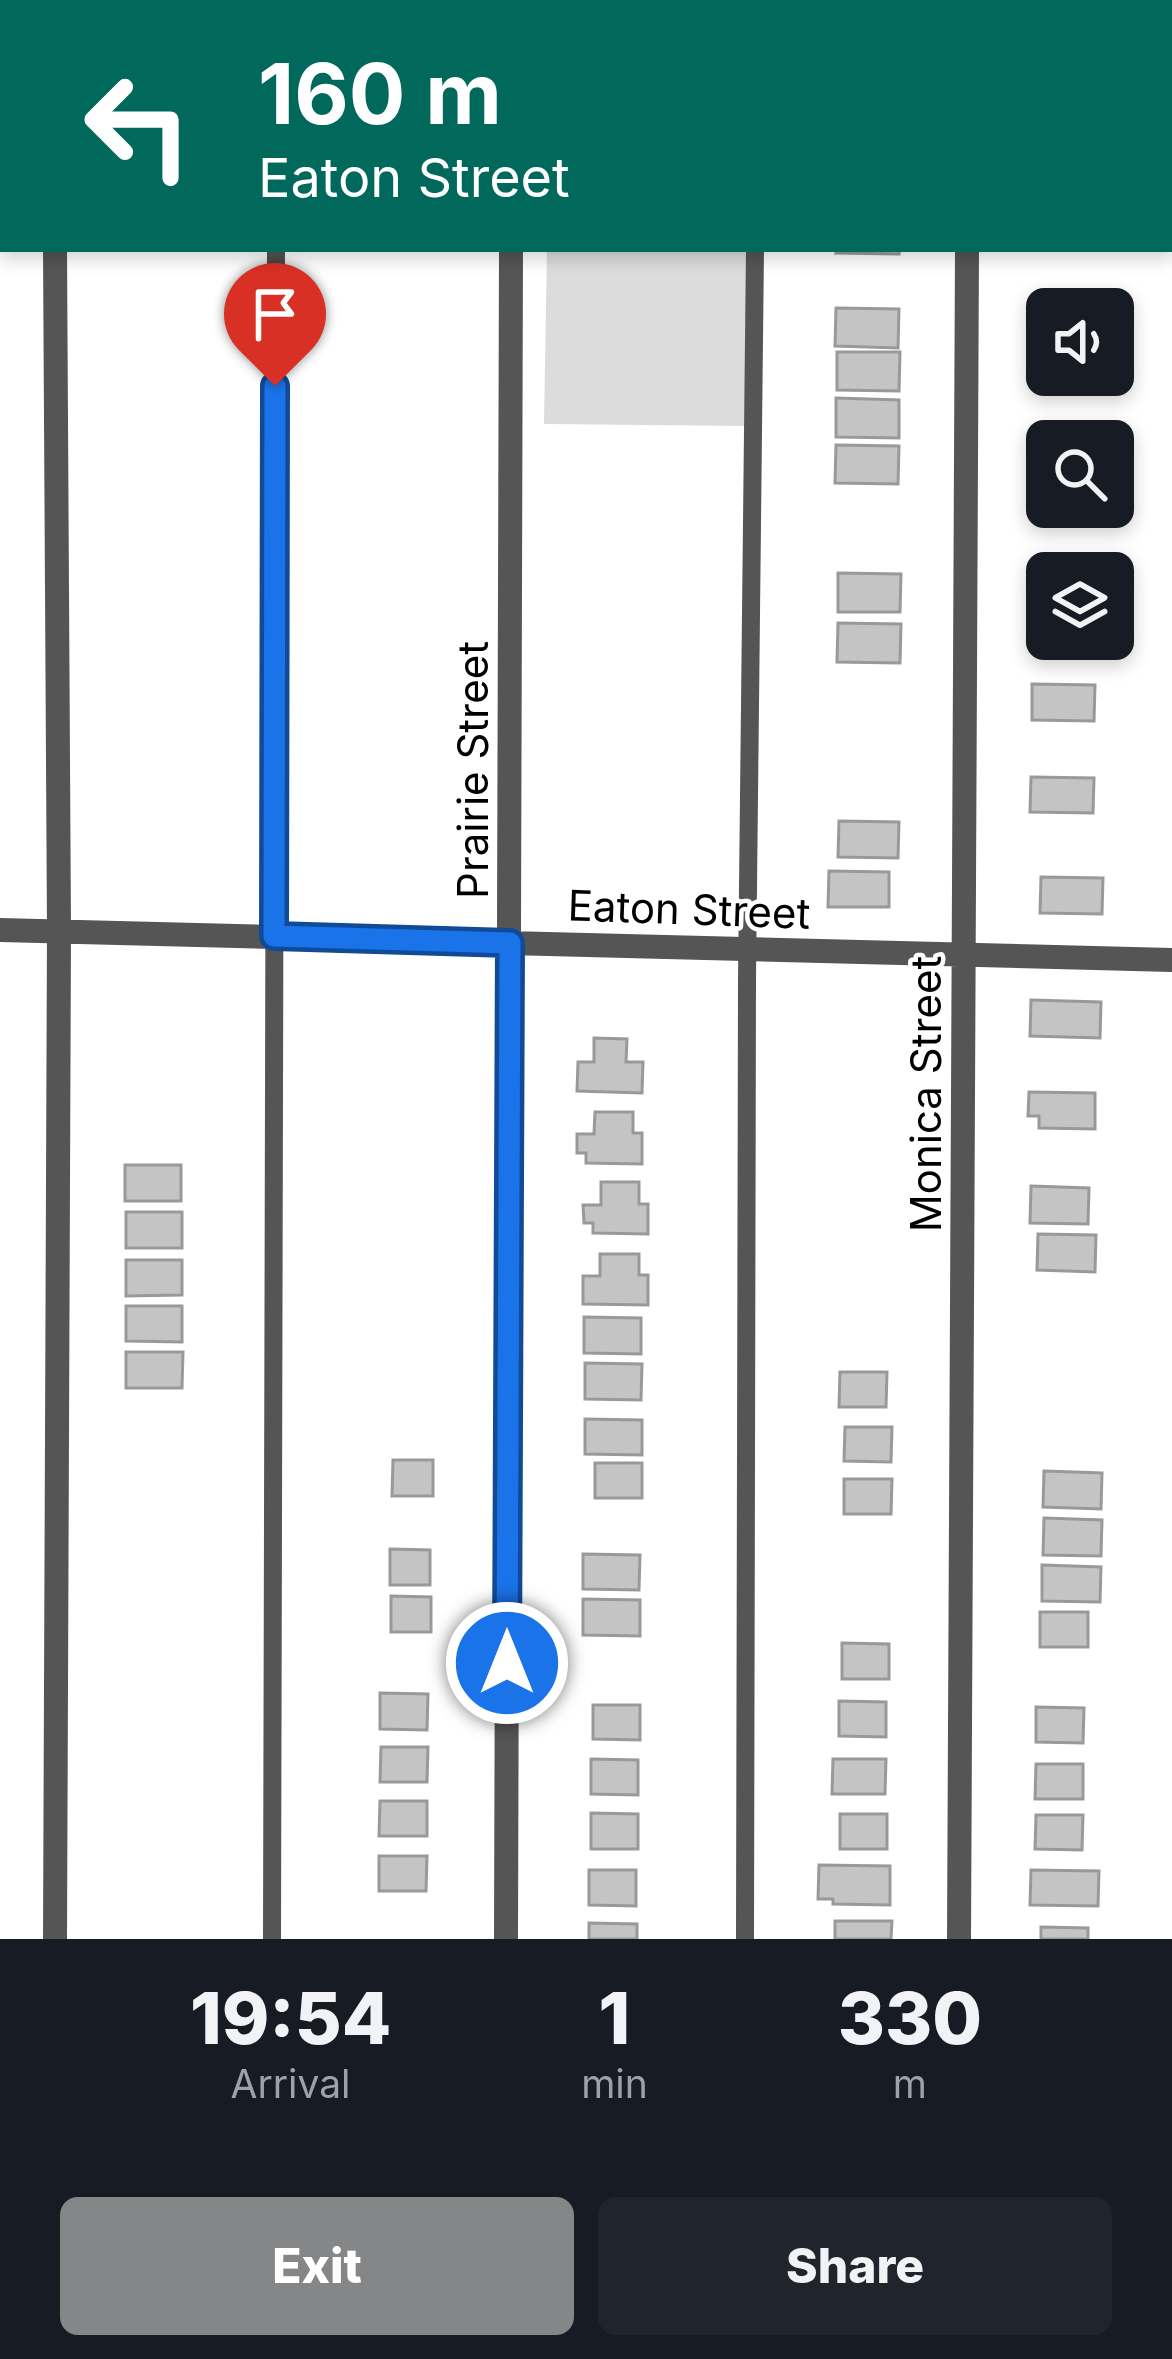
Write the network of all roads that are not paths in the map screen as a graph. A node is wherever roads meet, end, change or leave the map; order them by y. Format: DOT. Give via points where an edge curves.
graph roads {
  1 [pos="56,252"];
  2 [pos="275,252"];
  3 [pos="511,252"];
  4 [pos="755,252"];
  5 [pos="967,252"];
  6 [pos="0,930"];
  7 [pos="59,931"];
  8 [pos="274,936"];
  9 [pos="510,943"];
  10 [pos="747,949"];
  11 [pos="965,955"];
  12 [pos="1172,960"];
  13 [pos="55,1939"];
  14 [pos="272,1939"];
  15 [pos="506,1939"];
  16 [pos="745,1939"];
  17 [pos="959,1939"];
  1 -- 7 [label="street"];
  2 -- 8 [label="lane"];
  3 -- 9 [label="street, Prairie Street"];
  4 -- 10 [label="lane"];
  5 -- 11 [label="street, Monica Street"];
  6 -- 7 [label="street, Eaton Street"];
  7 -- 8 [label="street, Eaton Street"];
  7 -- 13 [label="street"];
  8 -- 9 [label="street, Eaton Street"];
  8 -- 14 [label="lane"];
  9 -- 10 [label="street, Eaton Street"];
  9 -- 15 [label="street, Prairie Street"];
  10 -- 11 [label="street, Eaton Street"];
  10 -- 16 [label="lane"];
  11 -- 12 [label="street, Eaton Street"];
  11 -- 17 [label="street, Monica Street"];
}
